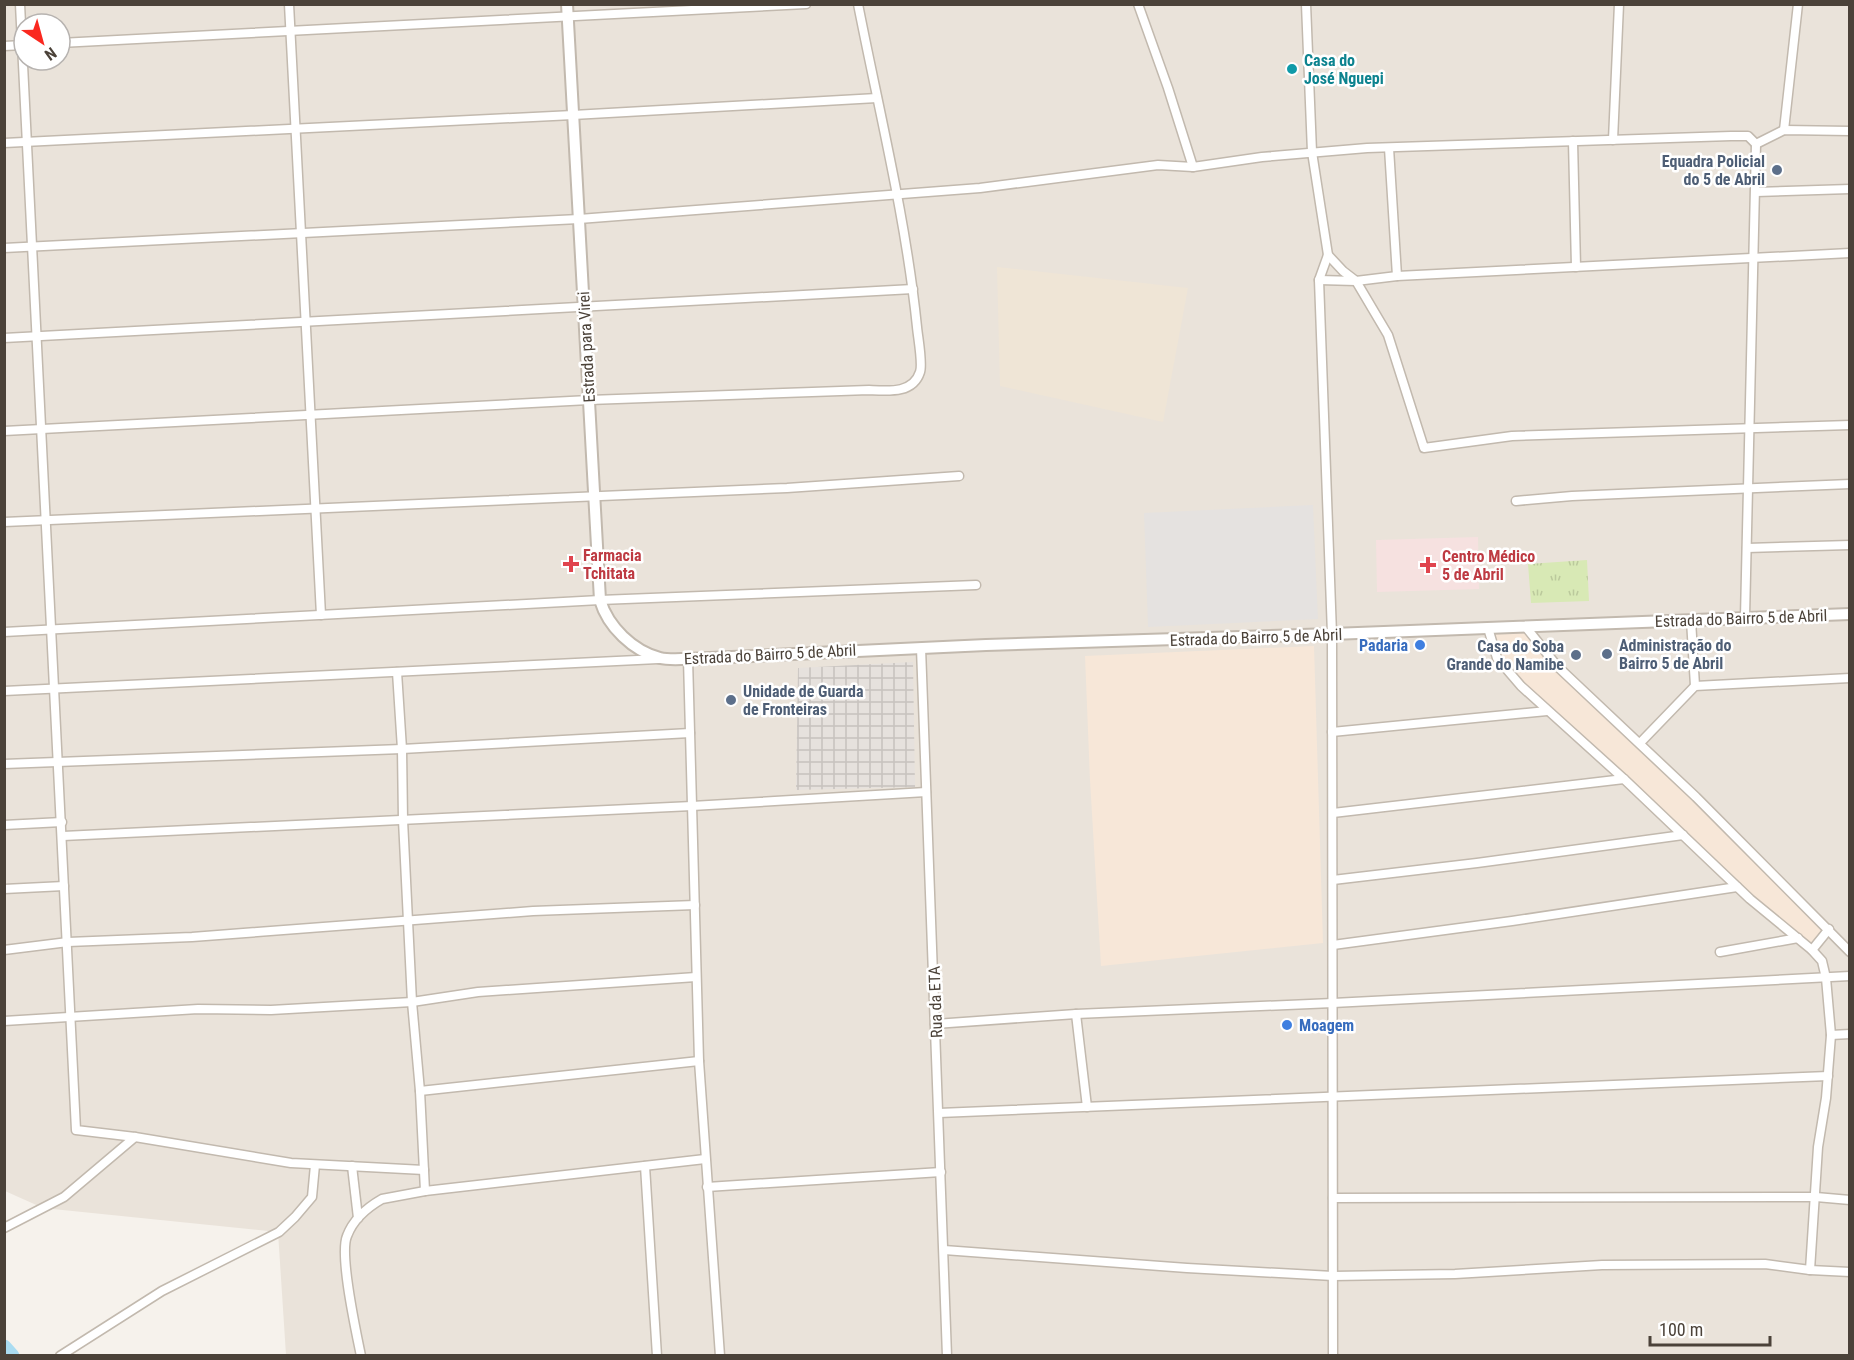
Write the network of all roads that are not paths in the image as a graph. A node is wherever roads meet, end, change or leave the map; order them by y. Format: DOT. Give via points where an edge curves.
graph roads {
  1 [pos="289,4"];
  2 [pos="567,4"];
  3 [pos="806,4"];
  4 [pos="858,4"];
  5 [pos="1138,4"];
  6 [pos="1306,4"];
  7 [pos="1619,4"];
  8 [pos="1798,4"];
  9 [pos="568,17"];
  10 [pos="291,31"];
  11 [pos="72,42"];
  12 [pos="24,72"];
  13 [pos="877,98"];
  14 [pos="573,115"];
  15 [pos="296,128"];
  16 [pos="1784,130"];
  17 [pos="1850,132"];
  18 [pos="1613,140"];
  19 [pos="27,141"];
  20 [pos="1573,141"];
  21 [pos="4,142"];
  22 [pos="1756,144"];
  23 [pos="1389,148"];
  24 [pos="1312,152"];
  25 [pos="1193,167"];
  26 [pos="1850,189"];
  27 [pos="1756,192"];
  28 [pos="896,194"];
  29 [pos="579,219"];
  30 [pos="301,233"];
  31 [pos="32,246"];
  32 [pos="4,248"];
  33 [pos="1850,253"];
  34 [pos="1328,255"];
  35 [pos="1754,257"];
  36 [pos="1576,267"];
  37 [pos="1397,276"];
  38 [pos="1319,280"];
  39 [pos="1356,280"];
  40 [pos="913,289"];
  41 [pos="584,308"];
  42 [pos="306,323"];
  43 [pos="37,337"];
  44 [pos="4,338"];
  45 [pos="589,400"];
  46 [pos="311,415"];
  47 [pos="1850,425"];
  48 [pos="42,429"];
  49 [pos="1750,430"];
  50 [pos="4,431"];
  51 [pos="958,476"];
  52 [pos="1850,484"];
  53 [pos="1747,489"];
  54 [pos="594,496"];
  55 [pos="1516,501"];
  56 [pos="316,508"];
  57 [pos="46,520"];
  58 [pos="4,522"];
  59 [pos="1850,545"];
  60 [pos="1747,548"];
  61 [pos="976,585"];
  62 [pos="600,600"];
  63 [pos="1850,614"];
  64 [pos="321,615"];
  65 [pos="1745,617"];
  66 [pos="1691,620"];
  67 [pos="1525,626"];
  68 [pos="1488,628"];
  69 [pos="52,629"];
  70 [pos="4,632"];
  71 [pos="1332,634"];
  72 [pos="921,648"];
  73 [pos="662,658"];
  74 [pos="688,659"];
  75 [pos="397,672"];
  76 [pos="1850,678"];
  77 [pos="1695,686"];
  78 [pos="55,688"];
  79 [pos="4,691"];
  80 [pos="1547,711"];
  81 [pos="1332,732"];
  82 [pos="690,733"];
  83 [pos="1640,743"];
  84 [pos="402,749"];
  85 [pos="59,762"];
  86 [pos="4,764"];
  87 [pos="1624,779"];
  88 [pos="926,792"];
  89 [pos="692,806"];
  90 [pos="1333,813"];
  91 [pos="403,820"];
  92 [pos="62,822"];
  93 [pos="4,825"];
  94 [pos="1683,835"];
  95 [pos="63,836"];
  96 [pos="1333,880"];
  97 [pos="64,886"];
  98 [pos="1737,887"];
  99 [pos="4,890"];
  100 [pos="695,905"];
  101 [pos="408,921"];
  102 [pos="1829,929"];
  103 [pos="1798,938"];
  104 [pos="68,942"];
  105 [pos="1333,945"];
  106 [pos="4,950"];
  107 [pos="1812,950"];
  108 [pos="1720,952"];
  109 [pos="1850,952"];
  110 [pos="1850,976"];
  111 [pos="696,977"];
  112 [pos="1826,978"];
  113 [pos="412,1002"];
  114 [pos="1333,1004"];
  115 [pos="1076,1014"];
  116 [pos="72,1016"];
  117 [pos="4,1021"];
  118 [pos="936,1024"];
  119 [pos="1850,1034"];
  120 [pos="1831,1035"];
  121 [pos="699,1061"];
  122 [pos="1828,1076"];
  123 [pos="420,1091"];
  124 [pos="1333,1096"];
  125 [pos="1087,1107"];
  126 [pos="939,1113"];
  127 [pos="135,1137"];
  128 [pos="705,1159"];
  129 [pos="315,1165"];
  130 [pos="352,1166"];
  131 [pos="645,1166"];
  132 [pos="424,1170"];
  133 [pos="941,1172"];
  134 [pos="707,1187"];
  135 [pos="425,1191"];
  136 [pos="1816,1197"];
  137 [pos="1333,1198"];
  138 [pos="1850,1200"];
  139 [pos="358,1218"];
  140 [pos="4,1228"];
  141 [pos="944,1250"];
  142 [pos="1810,1270"];
  143 [pos="1850,1272"];
  144 [pos="1333,1276"];
  145 [pos="60,1356"];
  146 [pos="361,1356"];
  147 [pos="657,1356"];
  148 [pos="720,1356"];
  149 [pos="947,1356"];
  150 [pos="1333,1356"];
  1 -- 10 [label="street"];
  2 -- 9 [label="street, Estrada para Virei"];
  3 -- 9 [label="street"];
  4 -- 13 [label="street"];
  5 -- 25 [label="street"];
  6 -- 24 [label="street"];
  7 -- 18 [label="street"];
  8 -- 16 [label="street"];
  9 -- 10 [label="street"];
  9 -- 14 [label="street, Estrada para Virei"];
  10 -- 11 [label="street"];
  10 -- 15 [label="street"];
  12 -- 19 [label="street"];
  13 -- 14 [label="street"];
  13 -- 28 [label="street"];
  14 -- 15 [label="street"];
  14 -- 29 [label="street, Estrada para Virei"];
  15 -- 19 [label="street"];
  15 -- 30 [label="street"];
  16 -- 17 [label="street"];
  16 -- 22 [label="street"];
  18 -- 20 [label="street"];
  18 -- 22 [label="street" via="1748,136"];
  19 -- 21 [label="street"];
  19 -- 31 [label="street"];
  20 -- 23 [label="street"];
  20 -- 36 [label="street"];
  22 -- 27 [label="street"];
  23 -- 24 [label="street"];
  23 -- 37 [label="street"];
  24 -- 25 [label="street"];
  24 -- 34 [label="street"];
  25 -- 28 [label="street" via="1158,165 980,188"];
  26 -- 27 [label="street"];
  27 -- 35 [label="street"];
  28 -- 29 [label="street"];
  28 -- 40 [label="street"];
  29 -- 30 [label="street"];
  29 -- 41 [label="street, Estrada para Virei"];
  30 -- 31 [label="street"];
  30 -- 42 [label="street"];
  31 -- 32 [label="street"];
  31 -- 43 [label="street"];
  33 -- 35 [label="street"];
  34 -- 38 [label="street"];
  34 -- 39 [label="street"];
  35 -- 36 [label="street"];
  35 -- 49 [label="street"];
  36 -- 37 [label="street"];
  37 -- 39 [label="street"];
  38 -- 39 [label="street"];
  38 -- 71 [label="street"];
  39 -- 49 [label="street" via="1388,335 1424,448 1512,436"];
  40 -- 41 [label="street"];
  40 -- 45 [label="street" via="921,371 913,384 896,392"];
  41 -- 42 [label="street"];
  41 -- 45 [label="street, Estrada para Virei"];
  42 -- 43 [label="street"];
  42 -- 46 [label="street"];
  43 -- 44 [label="street"];
  43 -- 48 [label="street"];
  45 -- 46 [label="street"];
  45 -- 54 [label="street, Estrada para Virei"];
  46 -- 48 [label="street"];
  46 -- 56 [label="street"];
  47 -- 49 [label="street"];
  48 -- 50 [label="street"];
  48 -- 57 [label="street"];
  49 -- 53 [label="street"];
  51 -- 54 [label="street"];
  52 -- 53 [label="street"];
  53 -- 55 [label="street"];
  53 -- 60 [label="street"];
  54 -- 56 [label="street"];
  54 -- 62 [label="street, Estrada para Virei"];
  56 -- 57 [label="street"];
  56 -- 64 [label="street"];
  57 -- 58 [label="street"];
  57 -- 69 [label="street"];
  59 -- 60 [label="street"];
  60 -- 65 [label="street"];
  61 -- 62 [label="street"];
  62 -- 64 [label="street"];
  62 -- 73 [label="street, Estrada para Virei" via="603,612 616,629 644,652"];
  63 -- 65 [label="street, Estrada do Bairro 5 de Abril"];
  64 -- 69 [label="street"];
  65 -- 66 [label="street, Estrada do Bairro 5 de Abril"];
  66 -- 67 [label="street, Estrada do Bairro 5 de Abril"];
  66 -- 77 [label="street"];
  67 -- 68 [label="street, Estrada do Bairro 5 de Abril"];
  67 -- 83 [label="street" via="1557,666"];
  68 -- 71 [label="street, Estrada do Bairro 5 de Abril"];
  68 -- 80 [label="street" via="1497,658"];
  69 -- 70 [label="street"];
  69 -- 78 [label="street"];
  71 -- 72 [label="street, Estrada do Bairro 5 de Abril"];
  71 -- 81 [label="street"];
  72 -- 74 [label="street, Estrada do Bairro 5 de Abril"];
  72 -- 88 [label="street, Rua da ETA"];
  73 -- 74 [label="street, Estrada do Bairro 5 de Abril"];
  73 -- 75 [label="street"];
  74 -- 82 [label="street"];
  75 -- 78 [label="street"];
  75 -- 84 [label="street"];
  76 -- 77 [label="street"];
  77 -- 83 [label="street"];
  78 -- 79 [label="street"];
  78 -- 85 [label="street"];
  80 -- 81 [label="street"];
  80 -- 87 [label="street"];
  81 -- 90 [label="street"];
  82 -- 84 [label="street"];
  82 -- 89 [label="street"];
  83 -- 102 [label="street"];
  84 -- 85 [label="street"];
  84 -- 91 [label="street"];
  85 -- 86 [label="street"];
  85 -- 92 [label="street"];
  87 -- 90 [label="street"];
  87 -- 94 [label="street"];
  88 -- 89 [label="street"];
  88 -- 118 [label="street, Rua da ETA"];
  89 -- 91 [label="street"];
  89 -- 100 [label="street"];
  90 -- 96 [label="street"];
  91 -- 95 [label="street"];
  91 -- 101 [label="street"];
  92 -- 93 [label="street"];
  92 -- 95 [label="street"];
  94 -- 96 [label="street"];
  94 -- 98 [label="street"];
  95 -- 97 [label="street"];
  96 -- 105 [label="street"];
  97 -- 99 [label="street"];
  97 -- 104 [label="street"];
  98 -- 103 [label="street"];
  98 -- 105 [label="street"];
  100 -- 101 [label="street"];
  100 -- 111 [label="street"];
  101 -- 104 [label="street"];
  101 -- 113 [label="street"];
  102 -- 107 [label="street"];
  102 -- 109 [label="street"];
  103 -- 107 [label="street"];
  103 -- 108 [label="street"];
  104 -- 106 [label="street"];
  104 -- 116 [label="street"];
  105 -- 114 [label="street"];
  107 -- 112 [label="street" via="1822,961"];
  110 -- 112 [label="street"];
  111 -- 113 [label="street" via="478,992"];
  111 -- 121 [label="street"];
  112 -- 114 [label="street"];
  112 -- 120 [label="street"];
  113 -- 116 [label="street"];
  113 -- 123 [label="street"];
  114 -- 115 [label="street"];
  114 -- 124 [label="street"];
  115 -- 118 [label="street"];
  115 -- 125 [label="street"];
  116 -- 117 [label="street"];
  116 -- 127 [label="street" via="76,1130"];
  118 -- 126 [label="street, Rua da ETA"];
  119 -- 120 [label="street"];
  120 -- 122 [label="street"];
  121 -- 123 [label="street"];
  121 -- 128 [label="street"];
  122 -- 124 [label="street"];
  122 -- 136 [label="street"];
  123 -- 132 [label="street"];
  124 -- 125 [label="street"];
  124 -- 137 [label="street"];
  125 -- 126 [label="street"];
  126 -- 133 [label="street, Rua da ETA"];
  127 -- 129 [label="street"];
  127 -- 140 [label="street" via="64,1197"];
  128 -- 131 [label="street"];
  128 -- 134 [label="street"];
  129 -- 130 [label="street"];
  129 -- 145 [label="street" via="312,1197 279,1232 162,1291"];
  130 -- 132 [label="street"];
  130 -- 139 [label="street"];
  131 -- 135 [label="street"];
  131 -- 147 [label="street"];
  132 -- 135 [label="street"];
  133 -- 134 [label="street"];
  133 -- 141 [label="street, Rua da ETA"];
  134 -- 148 [label="street"];
  135 -- 139 [label="street" via="382,1199"];
  136 -- 137 [label="street"];
  136 -- 138 [label="street"];
  136 -- 142 [label="street"];
  137 -- 144 [label="street"];
  139 -- 146 [label="street" via="346,1236 344,1253"];
  141 -- 144 [label="street"];
  141 -- 149 [label="street, Rua da ETA"];
  142 -- 143 [label="street"];
  142 -- 144 [label="street" via="1765,1264 1602,1265"];
  144 -- 150 [label="street"];
}
